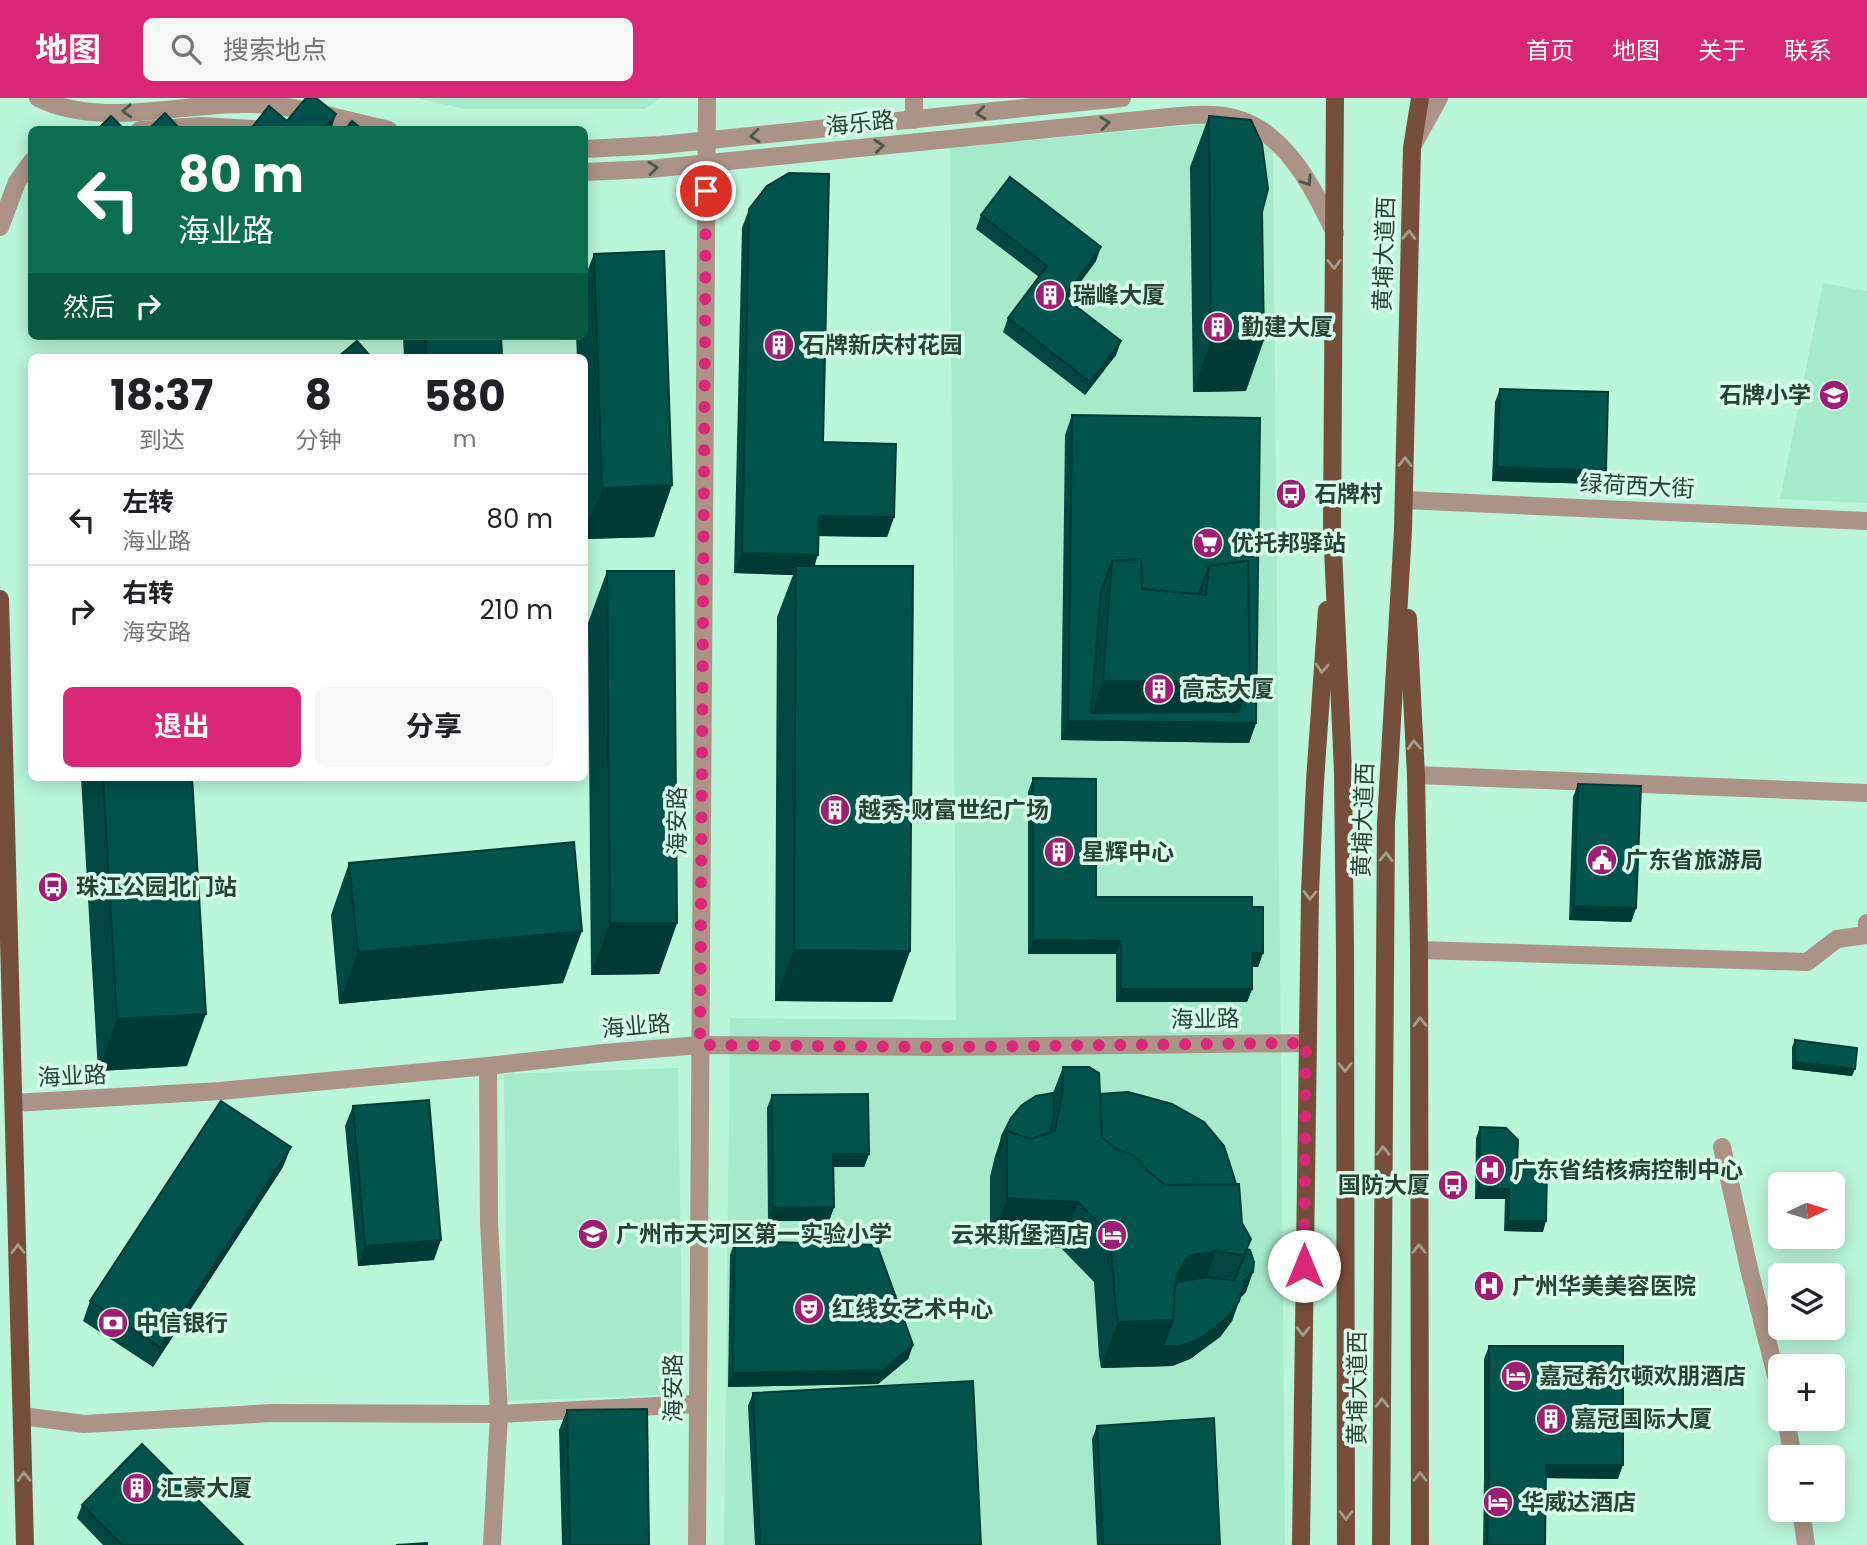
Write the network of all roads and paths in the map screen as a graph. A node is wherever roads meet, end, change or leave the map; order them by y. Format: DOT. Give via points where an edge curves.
graph roads {
  1 [pos="38,98"];
  2 [pos="707,98"];
  3 [pos="914,98"];
  4 [pos="1122,98"];
  5 [pos="1335,98"];
  6 [pos="1410,98"];
  7 [pos="1420,98"];
  8 [pos="1439,98"];
  9 [pos="914,120"];
  10 [pos="372,126"];
  11 [pos="706,141"];
  12 [pos="1412,148"];
  13 [pos="588,149"];
  14 [pos="707,163"];
  15 [pos="28,167"];
  16 [pos="588,172"];
  17 [pos="0,227"];
  18 [pos="1335,233"];
  19 [pos="1404,500"];
  20 [pos="1867,521"];
  21 [pos="1332,526"];
  22 [pos="1403,530"];
  23 [pos="0,598"];
  24 [pos="1416,775"];
  25 [pos="1867,793"];
  26 [pos="1867,923"];
  27 [pos="1419,950"];
  28 [pos="1306,1043"];
  29 [pos="700,1045"];
  30 [pos="488,1066"];
  31 [pos="14,1103"];
  32 [pos="1722,1147"];
  33 [pos="1771,1354"];
  34 [pos="697,1404"];
  35 [pos="499,1414"];
  36 [pos="22,1416"];
  37 [pos="1803,1522"];
  38 [pos="25,1545"];
  39 [pos="492,1545"];
  40 [pos="697,1545"];
  41 [pos="1301,1545"];
  42 [pos="1346,1545"];
  43 [pos="1381,1545"];
  44 [pos="1420,1545"];
  45 [pos="1806,1545"];
  10 -- 1 [label="street, one-way" via="263,104 118,112 55,107"];
  2 -- 11 [label="street, 海安路"];
  3 -- 9 [label="street"];
  4 -- 9 [label="street, 海乐路, one-way"];
  5 -- 18 [label="main road, 黄埔大道西"];
  6 -- 12 [label="main road"];
  7 -- 12 [label="main road, 黄埔大道西"];
  8 -- 12 [label="street"];
  9 -- 11 [label="street, 海乐路, one-way"];
  11 -- 13 [label="street, 海乐路"];
  11 -- 14 [label="street, 海安路"];
  19 -- 12 [label="main road, 黄埔大道西, one-way"];
  16 -- 14 [label="street, 海乐路, one-way"];
  14 -- 18 [label="street, 海乐路, one-way" via="1145,119 1232,117 1259,129 1286,153 1308,182"];
  14 -- 29 [label="street, 海安路"];
  15 -- 17 [label="street" via="17,182"];
  18 -- 21 [label="main road, 黄埔大道西, one-way"];
  19 -- 20 [label="street, 绿荷西大街"];
  19 -- 22 [label="main road, 黄埔大道西"];
  21 -- 28 [label="main road, one-way" via="1312,836"];
  21 -- 42 [label="main road, 黄埔大道西, one-way" via="1343,772"];
  24 -- 22 [label="main road, one-way"];
  43 -- 22 [label="main road, 黄埔大道西, one-way" via="1386,824"];
  23 -- 31 [label="main road"];
  24 -- 25 [label="street"];
  24 -- 27 [label="main road"];
  26 -- 27 [label="street" via="1866,935 1837,939 1807,962"];
  44 -- 27 [label="main road, one-way"];
  28 -- 29 [label="street, 海业路"];
  28 -- 41 [label="main road, one-way"];
  29 -- 30 [label="street, 海业路"];
  29 -- 34 [label="street, 海安路"];
  30 -- 31 [label="street, 海业路" via="220,1091"];
  30 -- 35 [label="street" via="489,1222"];
  36 -- 31 [label="main road, one-way"];
  32 -- 33 [label="street"];
  34 -- 35 [label="street"];
  34 -- 40 [label="street, 海安路"];
  35 -- 36 [label="street" via="272,1413 84,1424"];
  35 -- 39 [label="street"];
  38 -- 36 [label="main road, one-way"];
  37 -- 45 [label="street"];
}
